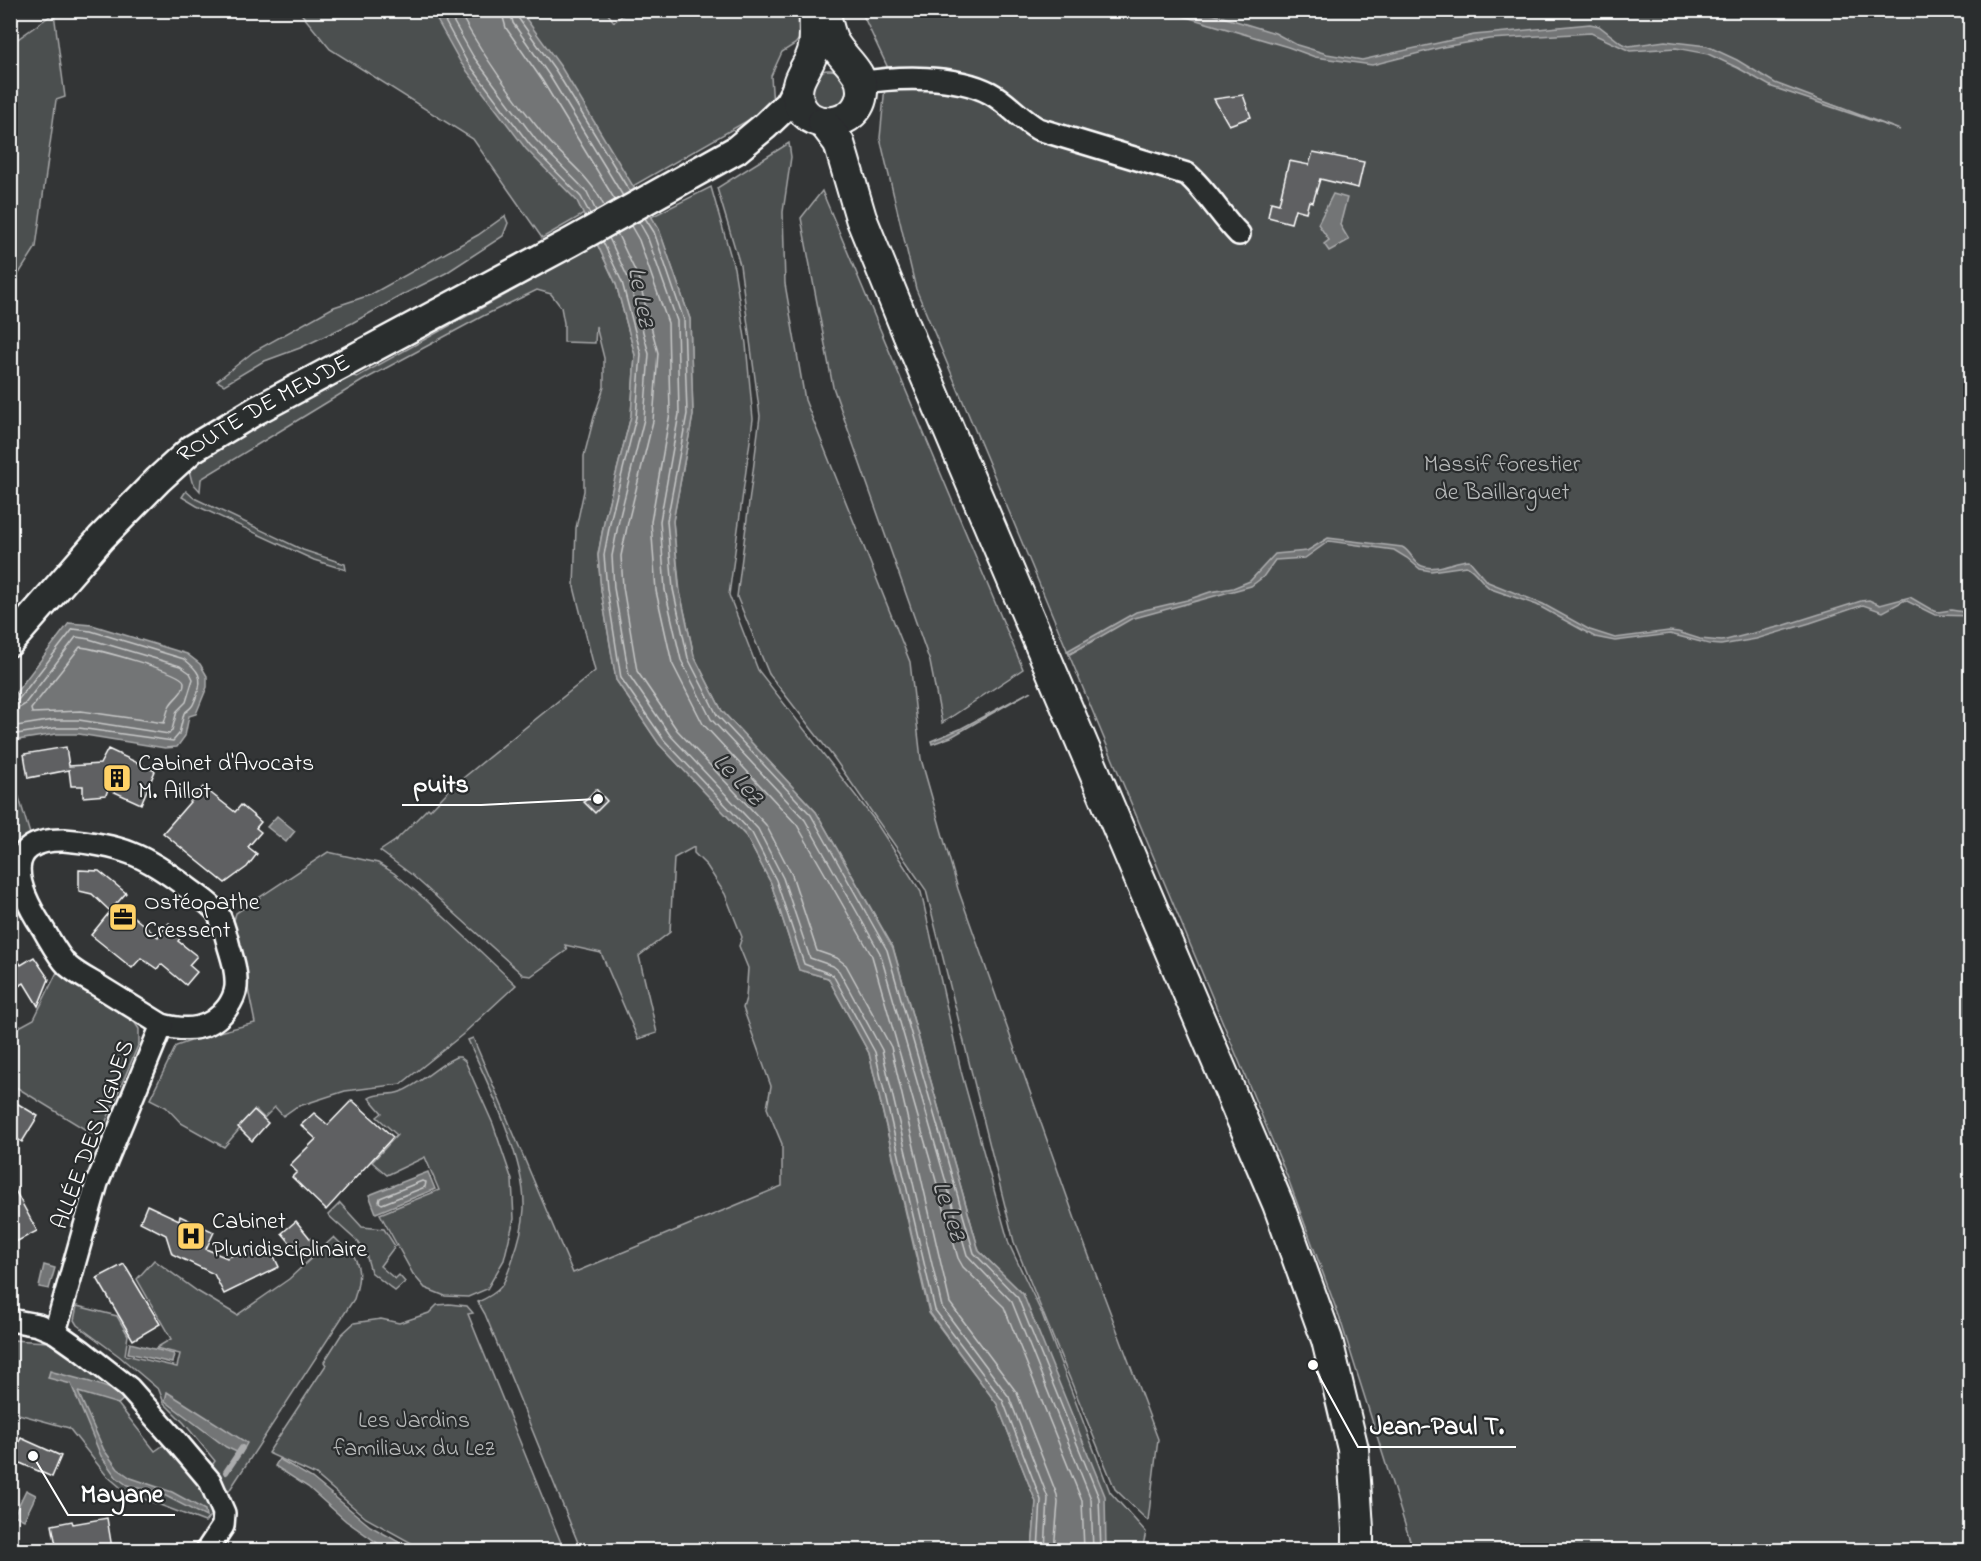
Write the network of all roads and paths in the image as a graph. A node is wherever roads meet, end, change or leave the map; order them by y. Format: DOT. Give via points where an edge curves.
graph roads {
  1 [pos="814,10"];
  2 [pos="824,10"];
  3 [pos="856,86"];
  4 [pos="808,98"];
  5 [pos="1239,234"];
  6 [pos="897,306"];
  7 [pos="10,642"];
  8 [pos="162,1025"];
  9 [pos="10,1320"];
  10 [pos="55,1332"];
  11 [pos="207,1551"];
  12 [pos="1358,1551"];
  1 -- 4 [label="main road"];
  2 -- 3 [label="main road" via="831,38"];
  3 -- 4 [label="main road" via="841,121"];
  3 -- 5 [label="street" via="880,79 919,78 977,87 1038,129 1187,174"];
  3 -- 6 [label="main road" via="854,138 874,231"];
  4 -- 6 [label="main road" via="839,143 861,218"];
  4 -- 7 [label="street, ROUTE DE MENDE" via="788,104 736,150 192,449 101,538"];
  6 -- 12 [label="main road" via="1278,1204 1327,1340 1353,1449"];
  8 -- 8 [label="street, ALLÉE DES VIGNES" via="201,1027 220,1017 232,1001 236,974 218,914 153,863 122,848 64,840 29,844 17,860 18,886 63,960"];
  8 -- 10 [label="street, ALLÉE DES VIGNES" via="97,1183"];
  9 -- 10 [label="street"];
  10 -- 11 [label="street" via="129,1388 210,1480 224,1513 223,1526"];
}
